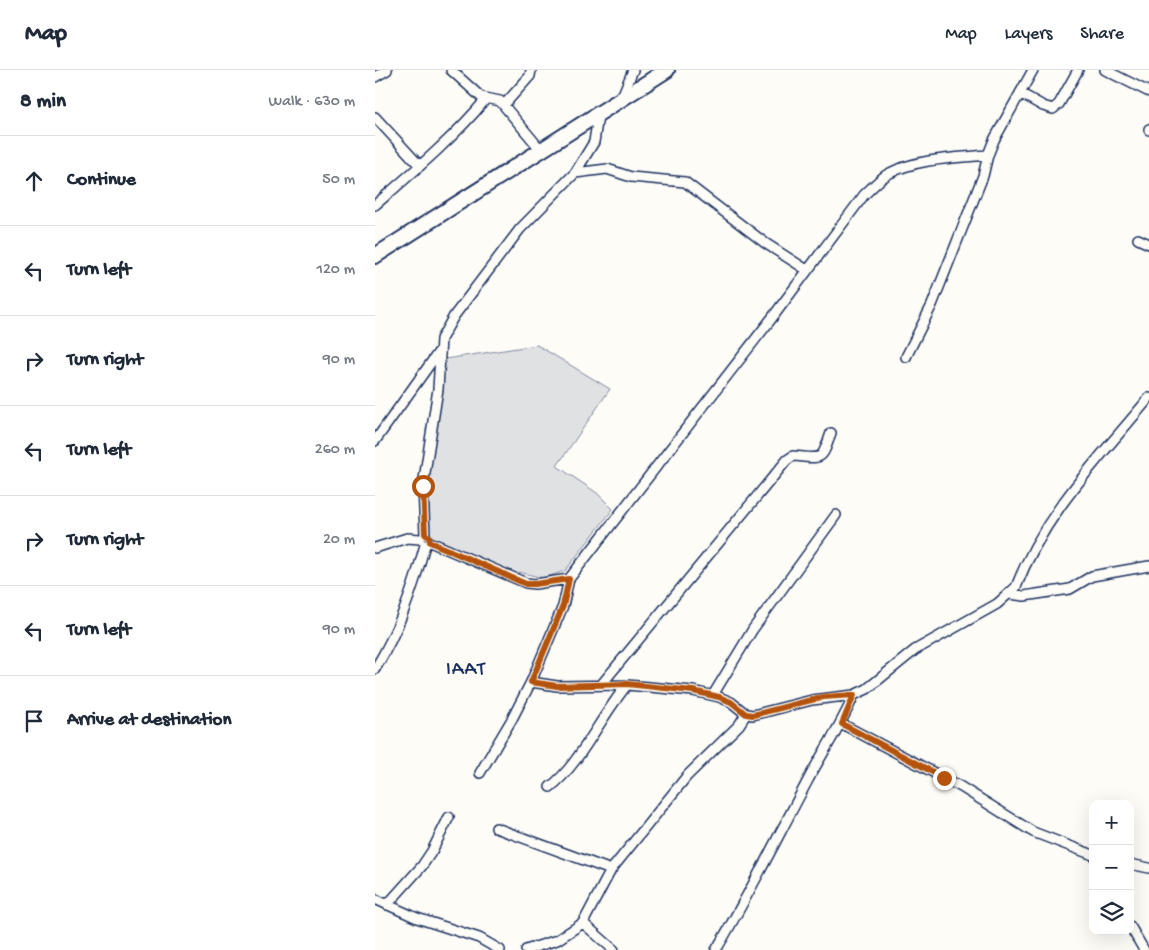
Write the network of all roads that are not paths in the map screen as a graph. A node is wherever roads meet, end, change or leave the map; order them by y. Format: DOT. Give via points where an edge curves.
graph roads {
  1 [pos="387,70"];
  2 [pos="451,70"];
  3 [pos="531,70"];
  4 [pos="633,70"];
  5 [pos="667,70"];
  6 [pos="1033,70"];
  7 [pos="1078,70"];
  8 [pos="1105,70"];
  9 [pos="375,77"];
  10 [pos="1149,92"];
  11 [pos="1020,93"];
  12 [pos="486,99"];
  13 [pos="621,100"];
  14 [pos="504,105"];
  15 [pos="375,116"];
  16 [pos="598,116"];
  17 [pos="541,150"];
  18 [pos="988,155"];
  19 [pos="420,166"];
  20 [pos="575,173"];
  21 [pos="375,205"];
  22 [pos="1138,239"];
  23 [pos="1149,244"];
  24 [pos="375,256"];
  25 [pos="807,270"];
  26 [pos="440,350"];
  27 [pos="906,357"];
  28 [pos="1149,398"];
  29 [pos="831,433"];
  30 [pos="375,441"];
  31 [pos="836,515"];
  32 [pos="425,540"];
  33 [pos="375,548"];
  34 [pos="1149,566"];
  35 [pos="569,579"];
  36 [pos="1010,594"];
  37 [pos="375,669"];
  38 [pos="531,682"];
  39 [pos="627,684"];
  40 [pos="601,685"];
  41 [pos="713,695"];
  42 [pos="854,695"];
  43 [pos="746,714"];
  44 [pos="842,724"];
  45 [pos="480,773"];
  46 [pos="550,787"];
  47 [pos="449,817"];
  48 [pos="496,828"];
  49 [pos="1089,853"];
  50 [pos="1134,865"];
  51 [pos="1149,868"];
  52 [pos="611,870"];
  53 [pos="375,899"];
  54 [pos="387,905"];
  55 [pos="583,923"];
  56 [pos="1134,933"];
  57 [pos="500,950"];
  58 [pos="526,950"];
  59 [pos="614,950"];
  60 [pos="716,950"];
  61 [pos="1144,950"];
  1 -- 9 [label="street"];
  2 -- 12 [label="street"];
  3 -- 14 [label="street" via="530,76"];
  4 -- 13 [label="street"];
  5 -- 13 [label="main road"];
  6 -- 11 [label="street"];
  7 -- 11 [label="street" via="1053,109"];
  8 -- 10 [label="street"];
  11 -- 18 [label="street"];
  12 -- 14 [label="street" via="498,99"];
  12 -- 19 [label="street"];
  13 -- 16 [label="main road"];
  14 -- 17 [label="street"];
  15 -- 19 [label="street"];
  16 -- 17 [label="main road"];
  16 -- 20 [label="street" via="594,142"];
  17 -- 24 [label="main road"];
  18 -- 25 [label="street" via="928,162 888,174 864,195"];
  18 -- 27 [label="street" via="983,176 932,305"];
  19 -- 21 [label="street"];
  20 -- 25 [label="street" via="607,169 631,177 685,182 765,243"];
  20 -- 26 [label="street" via="521,230 454,316 441,339"];
  22 -- 23 [label="street"];
  25 -- 35 [label="street"];
  26 -- 30 [label="street"];
  26 -- 32 [label="street" via="438,389 423,486"];
  28 -- 36 [label="street" via="1047,524"];
  29 -- 40 [label="street" via="825,452 820,456 807,459 793,456 787,460"];
  31 -- 41 [label="street" via="753,628"];
  32 -- 33 [label="street" via="402,539"];
  32 -- 35 [label="street" via="526,584"];
  32 -- 37 [label="street" via="411,596"];
  34 -- 36 [label="street" via="1092,576 1070,589 1024,596"];
  35 -- 38 [label="street" via="563,606"];
  36 -- 42 [label="street" via="915,650 867,689"];
  38 -- 40 [label="street" via="557,686"];
  38 -- 45 [label="street"];
  39 -- 40 [label="street"];
  39 -- 41 [label="street"];
  39 -- 46 [label="street" via="564,774"];
  41 -- 43 [label="street" via="731,702"];
  42 -- 43 [label="street" via="823,697 759,714"];
  42 -- 44 [label="street"];
  43 -- 52 [label="street" via="739,725 687,776"];
  44 -- 49 [label="street" via="961,787 1033,832"];
  44 -- 60 [label="street"];
  47 -- 54 [label="street" via="422,866"];
  48 -- 52 [label="street"];
  50 -- 51 [label="street"];
  52 -- 55 [label="street"];
  53 -- 54 [label="street"];
  54 -- 57 [label="street" via="479,938"];
  55 -- 58 [label="street" via="557,940"];
  55 -- 59 [label="street"];
  56 -- 61 [label="street"];
}
